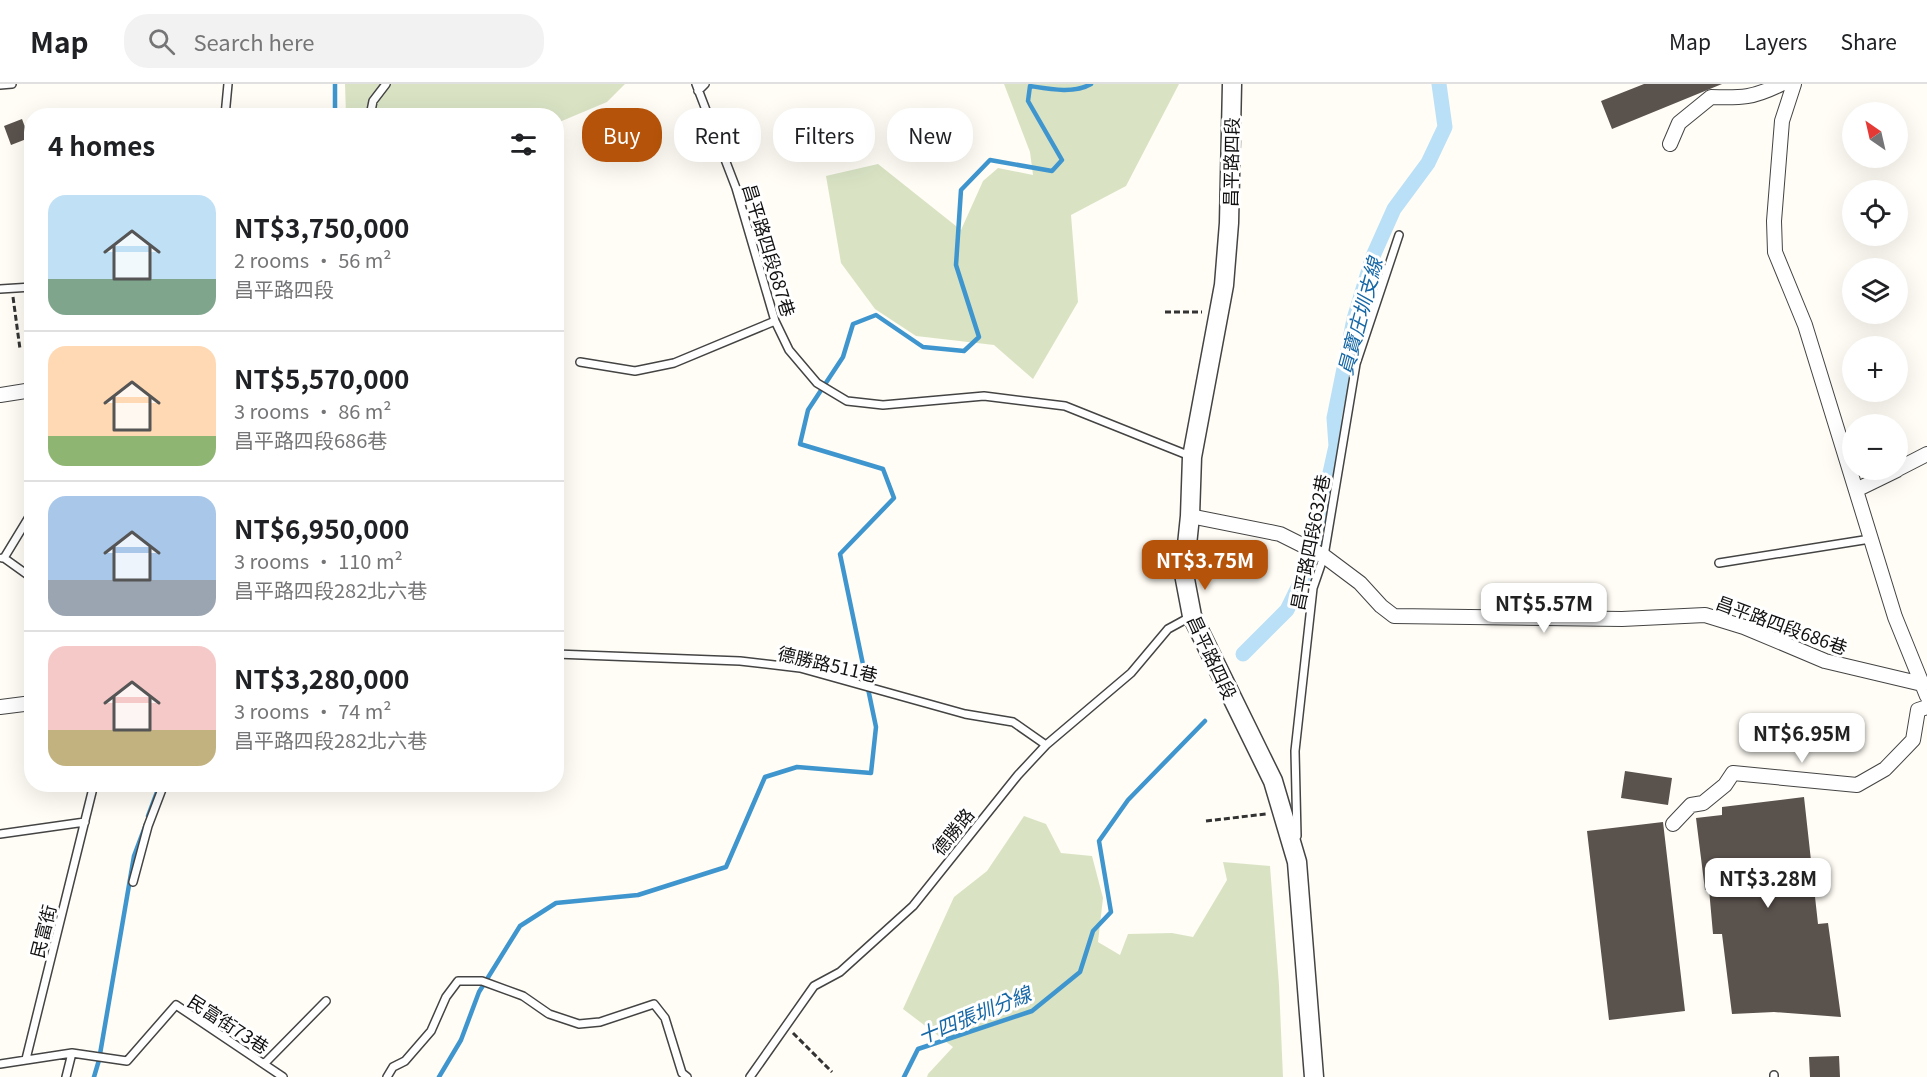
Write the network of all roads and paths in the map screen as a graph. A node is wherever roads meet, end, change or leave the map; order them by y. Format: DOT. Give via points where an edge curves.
graph roads {
  1 [pos="12,84"];
  2 [pos="228,84"];
  3 [pos="386,84"];
  4 [pos="705,84"];
  5 [pos="1232,84"];
  6 [pos="1782,84"];
  7 [pos="1794,84"];
  8 [pos="0,85"];
  9 [pos="697,87"];
  10 [pos="226,108"];
  11 [pos="372,108"];
  12 [pos="1670,144"];
  13 [pos="1398,235"];
  14 [pos="24,288"];
  15 [pos="12,289"];
  16 [pos="0,290"];
  17 [pos="1164,312"];
  18 [pos="1219,313"];
  19 [pos="775,321"];
  20 [pos="20,349"];
  21 [pos="580,362"];
  22 [pos="24,391"];
  23 [pos="0,394"];
  24 [pos="1927,454"];
  25 [pos="1192,456"];
  26 [pos="1908,464"];
  27 [pos="1876,480"];
  28 [pos="1856,490"];
  29 [pos="1190,516"];
  30 [pos="24,524"];
  31 [pos="1870,539"];
  32 [pos="1324,556"];
  33 [pos="2,558"];
  34 [pos="1719,563"];
  35 [pos="24,573"];
  36 [pos="1192,616"];
  37 [pos="564,654"];
  38 [pos="1925,690"];
  39 [pos="24,704"];
  40 [pos="1927,707"];
  41 [pos="0,708"];
  42 [pos="1046,745"];
  43 [pos="92,792"];
  44 [pos="161,792"];
  45 [pos="1282,812"];
  46 [pos="1206,821"];
  47 [pos="85,822"];
  48 [pos="1673,824"];
  49 [pos="0,834"];
  50 [pos="1297,862"];
  51 [pos="134,882"];
  52 [pos="326,1001"];
  53 [pos="786,1026"];
  54 [pos="72,1053"];
  55 [pos="26,1059"];
  56 [pos="0,1064"];
  57 [pos="264,1064"];
  58 [pos="832,1072"];
  59 [pos="66,1077"];
  60 [pos="283,1077"];
  61 [pos="387,1077"];
  62 [pos="687,1077"];
  63 [pos="750,1077"];
  64 [pos="1314,1077"];
  1 -- 8 [label="lane"];
  2 -- 10 [label="lane"];
  3 -- 11 [label="lane"];
  4 -- 9 [label="lane"];
  5 -- 18 [label="street, 昌平路四段" via="1229,223"];
  6 -- 12 [label="street" via="1743,98 1711,97 1679,123"];
  7 -- 28 [label="street" via="1782,122 1775,252 1804,325"];
  9 -- 19 [label="lane, 昌平路四段687巷" via="736,188"];
  13 -- 32 [label="lane, 昌平路四段632巷" via="1356,364"];
  14 -- 15 [label="lane"];
  15 -- 16 [label="lane"];
  15 -- 20 [label="path"];
  17 -- 18 [label="path"];
  18 -- 25 [label="street, 昌平路四段"];
  19 -- 21 [label="lane" via="674,363 635,371"];
  19 -- 25 [label="lane, 昌平路四段687巷" via="789,350 817,383 847,401 883,405 984,396 1065,406"];
  22 -- 23 [label="street"];
  24 -- 26 [label="street"];
  25 -- 29 [label="street, 昌平路四段"];
  27 -- 28 [label="street"];
  28 -- 31 [label="street"];
  29 -- 32 [label="street, 昌平路四段686巷" via="1280,534"];
  29 -- 36 [label="street, 昌平路四段" via="1184,574"];
  30 -- 33 [label="lane"];
  31 -- 34 [label="lane"];
  31 -- 38 [label="street" via="1895,617"];
  32 -- 38 [label="street, 昌平路四段686巷" via="1394,616 1623,619 1705,615 1826,661"];
  32 -- 50 [label="lane, 昌平路四段632巷" via="1313,588 1295,751"];
  33 -- 35 [label="lane"];
  36 -- 42 [label="lane, 德勝路" via="1168,629 1131,674"];
  36 -- 45 [label="street, 昌平路四段" via="1273,781"];
  37 -- 42 [label="lane, 德勝路511巷" via="740,661 800,668 966,714 1013,722"];
  39 -- 41 [label="street"];
  40 -- 48 [label="street" via="1918,710 1913,740 1885,769 1857,785 1733,773 1725,785 1703,803 1691,805"];
  42 -- 53 [label="lane, 德勝路" via="913,906 840,972 814,986"];
  43 -- 47 [label="lane, 民富街"];
  44 -- 51 [label="lane"];
  45 -- 46 [label="path"];
  45 -- 50 [label="street, 昌平路四段"];
  47 -- 49 [label="lane"];
  47 -- 55 [label="lane, 民富街"];
  50 -- 64 [label="street, 昌平路四段"];
  52 -- 57 [label="lane"];
  53 -- 58 [label="path"];
  53 -- 63 [label="lane, 德勝路"];
  54 -- 55 [label="lane"];
  54 -- 57 [label="lane, 民富街73巷" via="127,1061 176,1005"];
  54 -- 59 [label="lane"];
  55 -- 56 [label="lane"];
  57 -- 60 [label="lane, 民富街73巷"];
  61 -- 62 [label="lane" via="431,1031 458,981 482,981 522,996 549,1014 579,1024 600,1022 654,1004 665,1018 682,1073"];
}
